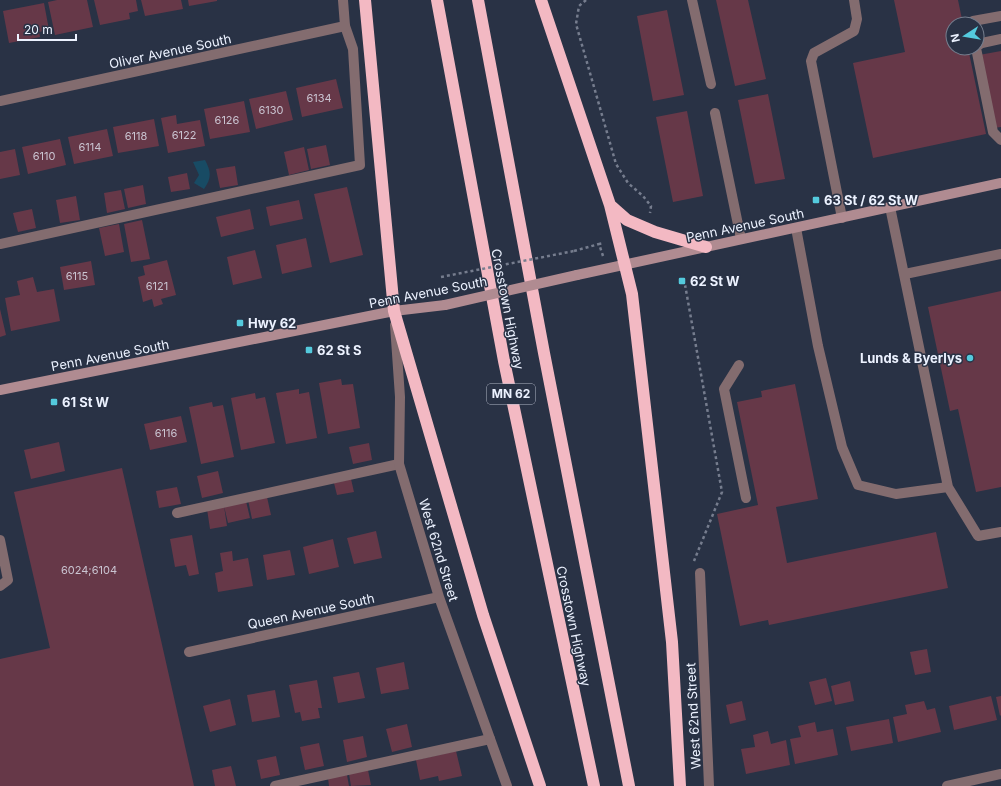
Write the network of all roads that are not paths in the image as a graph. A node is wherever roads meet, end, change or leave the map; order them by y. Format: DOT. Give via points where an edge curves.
graph roads {
  1 [pos="343,0"];
  2 [pos="365,0"];
  3 [pos="438,0"];
  4 [pos="478,0"];
  5 [pos="541,0"];
  6 [pos="692,0"];
  7 [pos="854,0"];
  8 [pos="1001,16"];
  9 [pos="985,19"];
  10 [pos="345,26"];
  11 [pos="1001,39"];
  12 [pos="985,42"];
  13 [pos="979,56"];
  14 [pos="711,84"];
  15 [pos="0,101"];
  16 [pos="715,114"];
  17 [pos="1001,140"];
  18 [pos="1001,183"];
  19 [pos="610,205"];
  20 [pos="890,207"];
  21 [pos="842,218"];
  22 [pos="796,228"];
  23 [pos="741,239"];
  24 [pos="0,244"];
  25 [pos="706,247"];
  26 [pos="1001,254"];
  27 [pos="623,265"];
  28 [pos="905,274"];
  29 [pos="394,311"];
  30 [pos="739,365"];
  31 [pos="0,390"];
  32 [pos="399,464"];
  33 [pos="948,487"];
  34 [pos="746,498"];
  35 [pos="177,513"];
  36 [pos="1001,532"];
  37 [pos="0,540"];
  38 [pos="700,573"];
  39 [pos="0,586"];
  40 [pos="439,597"];
  41 [pos="189,652"];
  42 [pos="490,739"];
  43 [pos="1001,774"];
  44 [pos="275,786"];
  45 [pos="507,786"];
  46 [pos="540,786"];
  47 [pos="594,786"];
  48 [pos="629,786"];
  49 [pos="680,786"];
  50 [pos="709,786"];
  51 [pos="947,786"];
  1 -- 10 [label="street"];
  2 -- 29 [label="highway"];
  3 -- 47 [label="highway, Crosstown Highway / MN 62" via="504,361"];
  4 -- 48 [label="highway, Crosstown Highway / MN 62"];
  5 -- 19 [label="highway"];
  6 -- 14 [label="street"];
  7 -- 21 [label="street" via="857,19 854,31 814,54 811,61"];
  8 -- 9 [label="street"];
  10 -- 15 [label="street, Oliver Avenue South"];
  10 -- 24 [label="street" via="353,49 360,166"];
  11 -- 12 [label="street"];
  13 -- 17 [label="street" via="993,132"];
  16 -- 23 [label="street"];
  18 -- 20 [label="main road, Penn Avenue South"];
  19 -- 25 [label="highway" via="628,220 655,232"];
  19 -- 27 [label="highway"];
  20 -- 21 [label="main road, Penn Avenue South"];
  20 -- 28 [label="street"];
  21 -- 22 [label="main road, Penn Avenue South"];
  22 -- 23 [label="main road, Penn Avenue South"];
  22 -- 33 [label="street" via="818,346 842,447 858,485 896,494"];
  23 -- 25 [label="main road, Penn Avenue South"];
  25 -- 27 [label="main road, Penn Avenue South"];
  26 -- 28 [label="street"];
  27 -- 29 [label="main road, Penn Avenue South, bridge" via="445,305"];
  27 -- 49 [label="highway" via="632,294 672,642"];
  28 -- 33 [label="street"];
  29 -- 31 [label="main road, Penn Avenue South"];
  29 -- 32 [label="street, West 62nd Street" via="400,397"];
  29 -- 46 [label="highway" via="483,615"];
  30 -- 34 [label="street" via="724,389"];
  32 -- 35 [label="street"];
  32 -- 40 [label="street, West 62nd Street"];
  33 -- 36 [label="street" via="978,536"];
  37 -- 39 [label="street" via="8,580"];
  38 -- 50 [label="street, West 62nd Street"];
  40 -- 41 [label="street, Queen Avenue South"];
  40 -- 42 [label="street, West 62nd Street"];
  42 -- 44 [label="street"];
  42 -- 45 [label="street, West 62nd Street"];
  43 -- 51 [label="street"];
}
